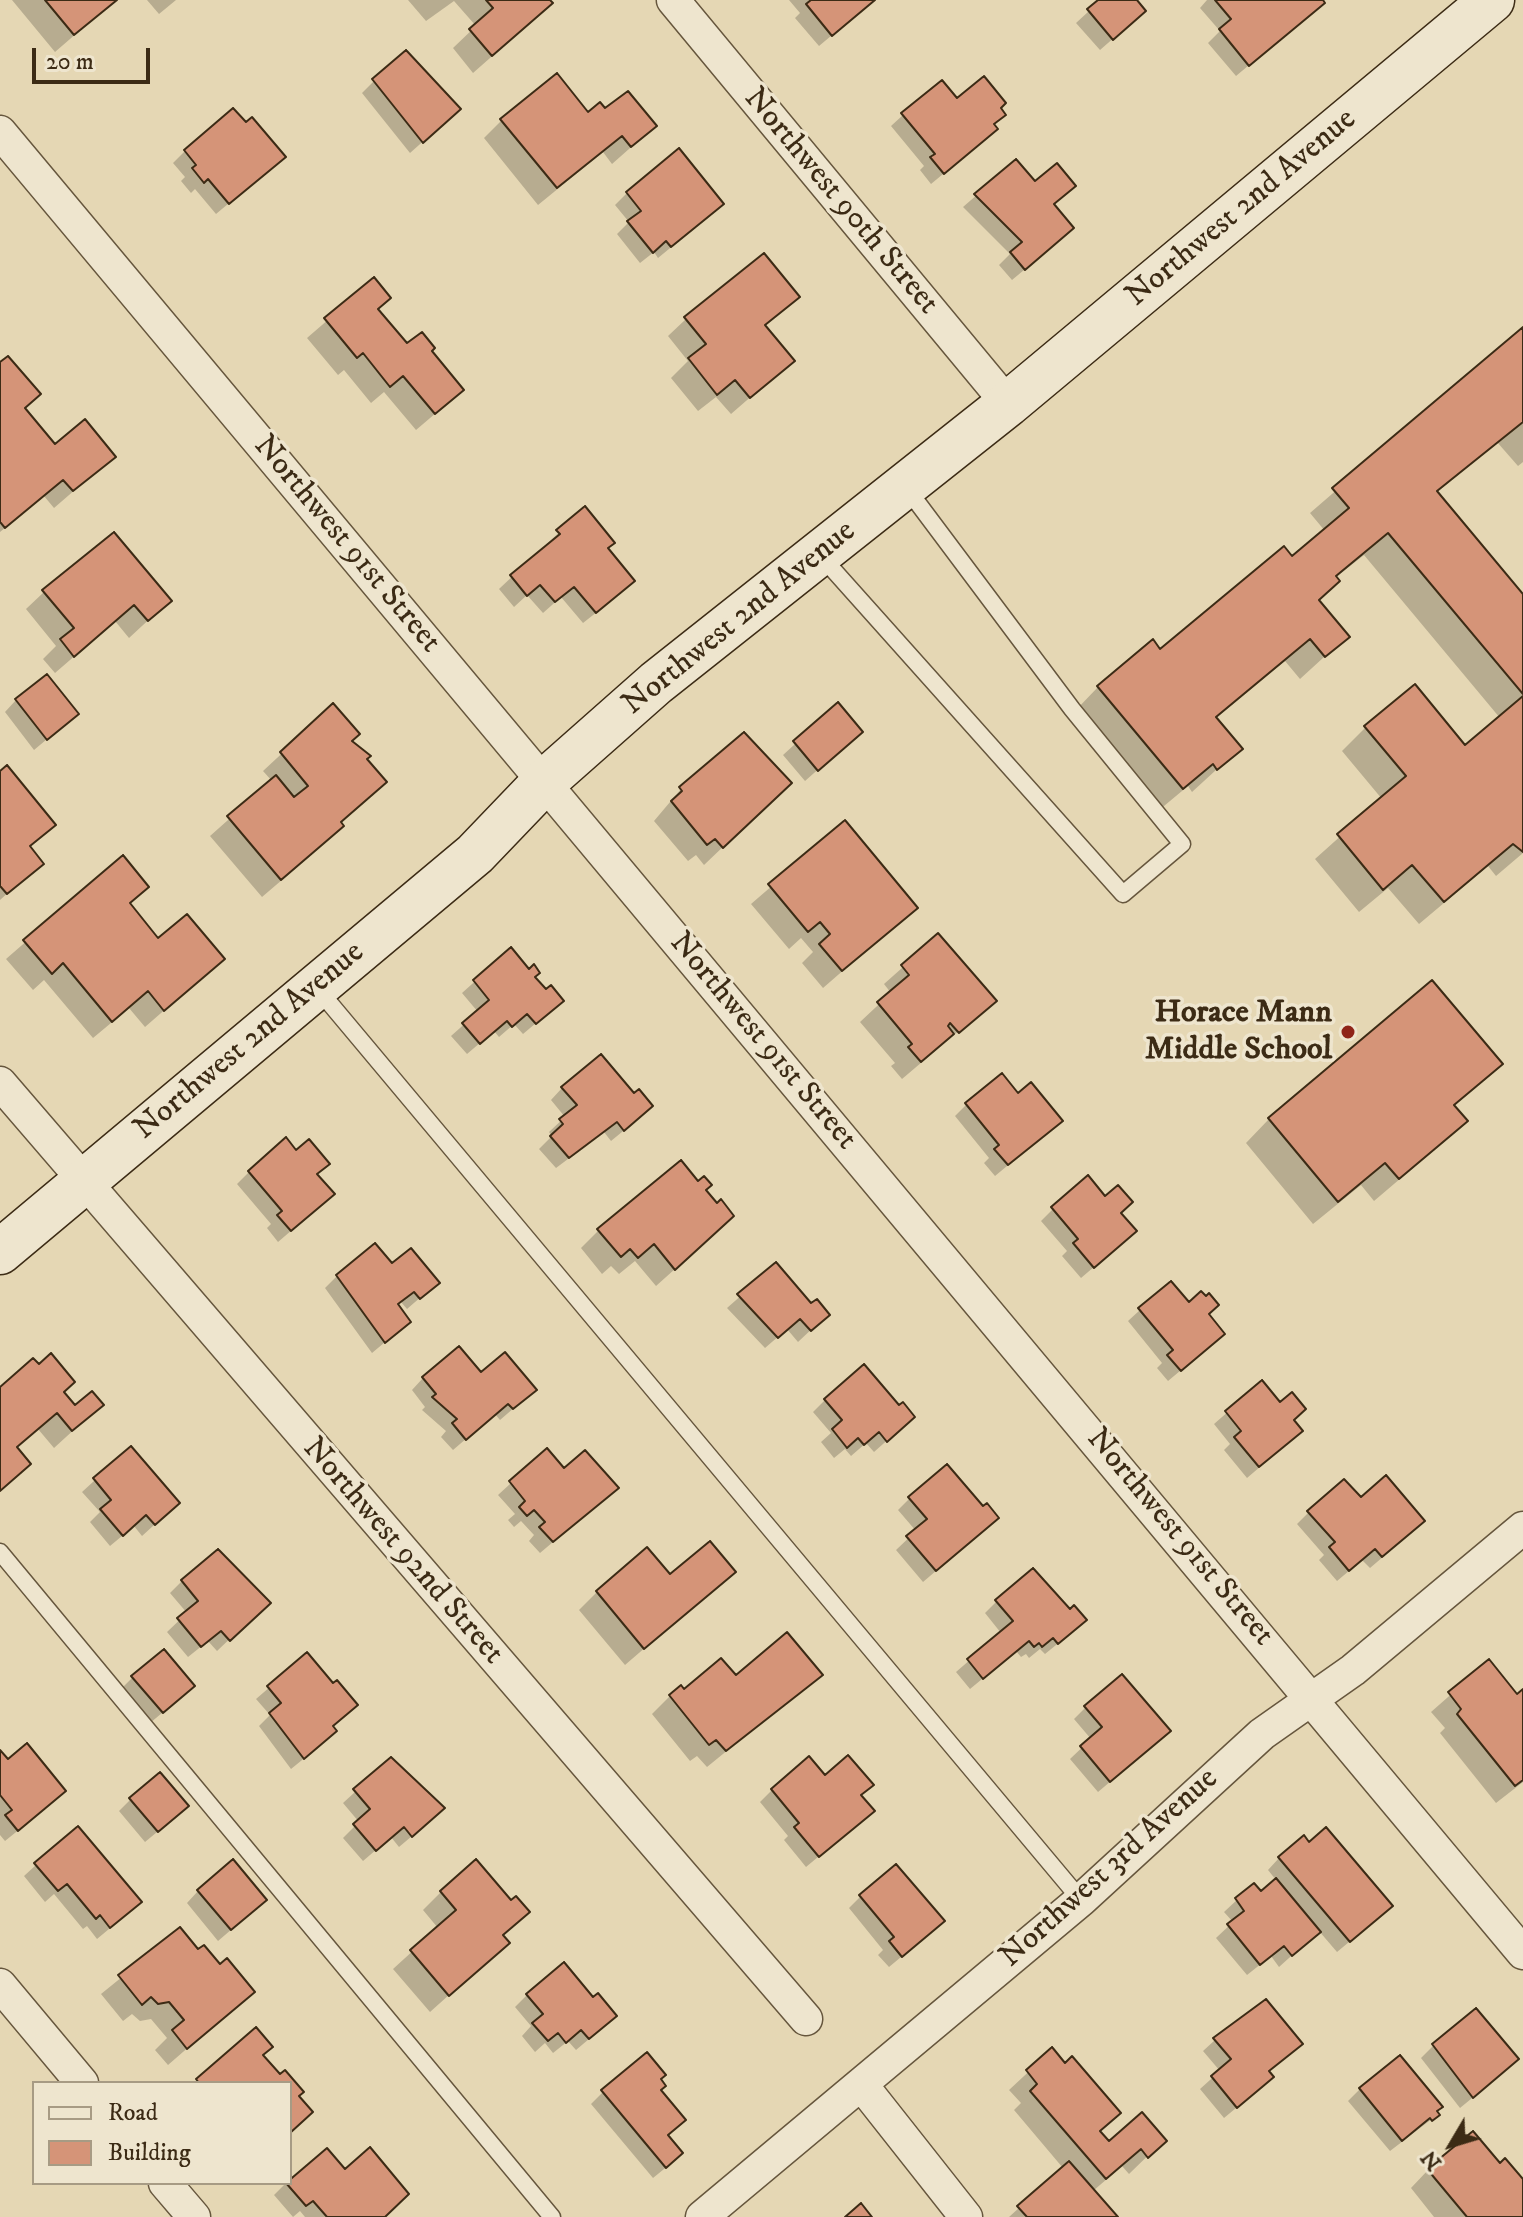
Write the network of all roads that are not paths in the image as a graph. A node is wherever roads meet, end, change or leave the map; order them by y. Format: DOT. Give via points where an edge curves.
graph roads {
  1 [pos="673,0"];
  2 [pos="1471,6"];
  3 [pos="0,132"];
  4 [pos="1008,404"];
  5 [pos="905,486"];
  6 [pos="818,554"];
  7 [pos="544,782"];
  8 [pos="316,987"];
  9 [pos="0,1083"];
  10 [pos="83,1182"];
  11 [pos="0,1252"];
  12 [pos="1523,1528"];
  13 [pos="0,1552"];
  14 [pos="1313,1699"];
  15 [pos="1081,1900"];
  16 [pos="1523,1953"];
  17 [pos="0,1985"];
  18 [pos="806,2019"];
  19 [pos="80,2081"];
  20 [pos="861,2084"];
  21 [pos="167,2185"];
  22 [pos="194,2217"];
  23 [pos="552,2217"];
  24 [pos="702,2217"];
  25 [pos="966,2217"];
  1 -- 4 [label="street, Northwest 90th Street"];
  2 -- 4 [label="street, Northwest 2nd Avenue"];
  3 -- 7 [label="street, Northwest 91st Street"];
  4 -- 5 [label="street, Northwest 2nd Avenue"];
  5 -- 6 [label="street, Northwest 2nd Avenue"];
  5 -- 6 [label="lane" via="1072,709 1182,844 1123,894"];
  6 -- 7 [label="street, Northwest 2nd Avenue" via="656,683"];
  7 -- 8 [label="street, Northwest 2nd Avenue" via="475,854"];
  7 -- 14 [label="street, Northwest 91st Street"];
  8 -- 10 [label="street, Northwest 2nd Avenue"];
  8 -- 15 [label="lane"];
  9 -- 10 [label="street, Northwest 92nd Street"];
  10 -- 11 [label="street, Northwest 2nd Avenue"];
  10 -- 18 [label="street, Northwest 92nd Street"];
  12 -- 14 [label="street, Northwest 3rd Avenue"];
  13 -- 23 [label="lane"];
  14 -- 15 [label="street, Northwest 3rd Avenue" via="1262,1734"];
  14 -- 16 [label="street, Northwest 91st Street"];
  15 -- 20 [label="street, Northwest 3rd Avenue"];
  17 -- 19 [label="street"];
  20 -- 24 [label="street, Northwest 3rd Avenue"];
  20 -- 25 [label="street"];
  21 -- 22 [label="street"];
}
